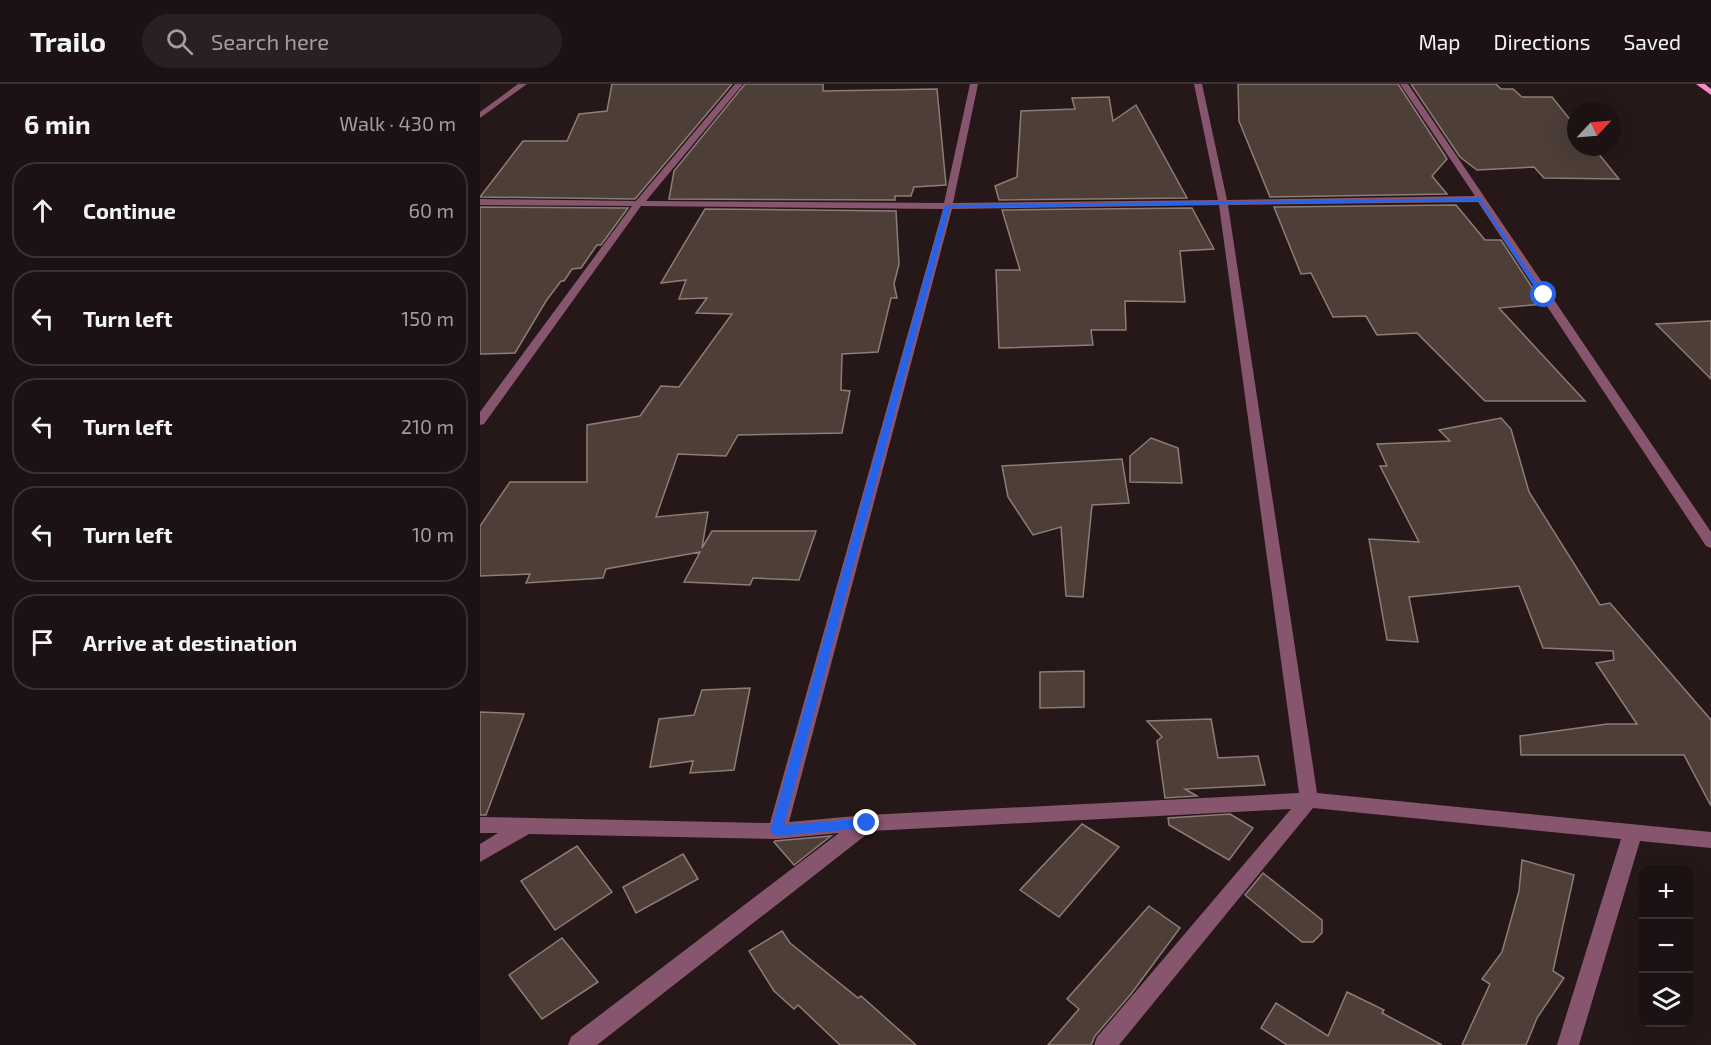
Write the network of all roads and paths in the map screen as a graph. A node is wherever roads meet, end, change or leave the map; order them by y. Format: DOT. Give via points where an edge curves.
graph roads {
  1 [pos="523,84"];
  2 [pos="739,84"];
  3 [pos="974,84"];
  4 [pos="1198,84"];
  5 [pos="1404,84"];
  6 [pos="1700,84"];
  7 [pos="1711,93"];
  8 [pos="480,116"];
  9 [pos="1480,199"];
  10 [pos="480,202"];
  11 [pos="639,203"];
  12 [pos="1223,204"];
  13 [pos="948,206"];
  14 [pos="480,421"];
  15 [pos="1711,543"];
  16 [pos="1309,800"];
  17 [pos="867,823"];
  18 [pos="480,825"];
  19 [pos="527,825"];
  20 [pos="777,831"];
  21 [pos="1633,832"];
  22 [pos="1711,840"];
  23 [pos="480,854"];
  24 [pos="579,1045"];
  25 [pos="1105,1045"];
  26 [pos="1568,1045"];
  1 -- 8 [label="street"];
  2 -- 11 [label="street"];
  3 -- 13 [label="street"];
  4 -- 12 [label="street"];
  5 -- 9 [label="street"];
  6 -- 7 [label="main road"];
  9 -- 12 [label="street"];
  9 -- 15 [label="street"];
  10 -- 11 [label="street"];
  11 -- 13 [label="street"];
  11 -- 14 [label="street"];
  12 -- 13 [label="street"];
  12 -- 16 [label="street"];
  13 -- 20 [label="street"];
  16 -- 17 [label="street"];
  16 -- 21 [label="street"];
  16 -- 25 [label="street"];
  17 -- 20 [label="street"];
  17 -- 24 [label="street"];
  18 -- 19 [label="street"];
  19 -- 20 [label="street"];
  19 -- 23 [label="street"];
  21 -- 22 [label="street"];
  21 -- 26 [label="street"];
}
